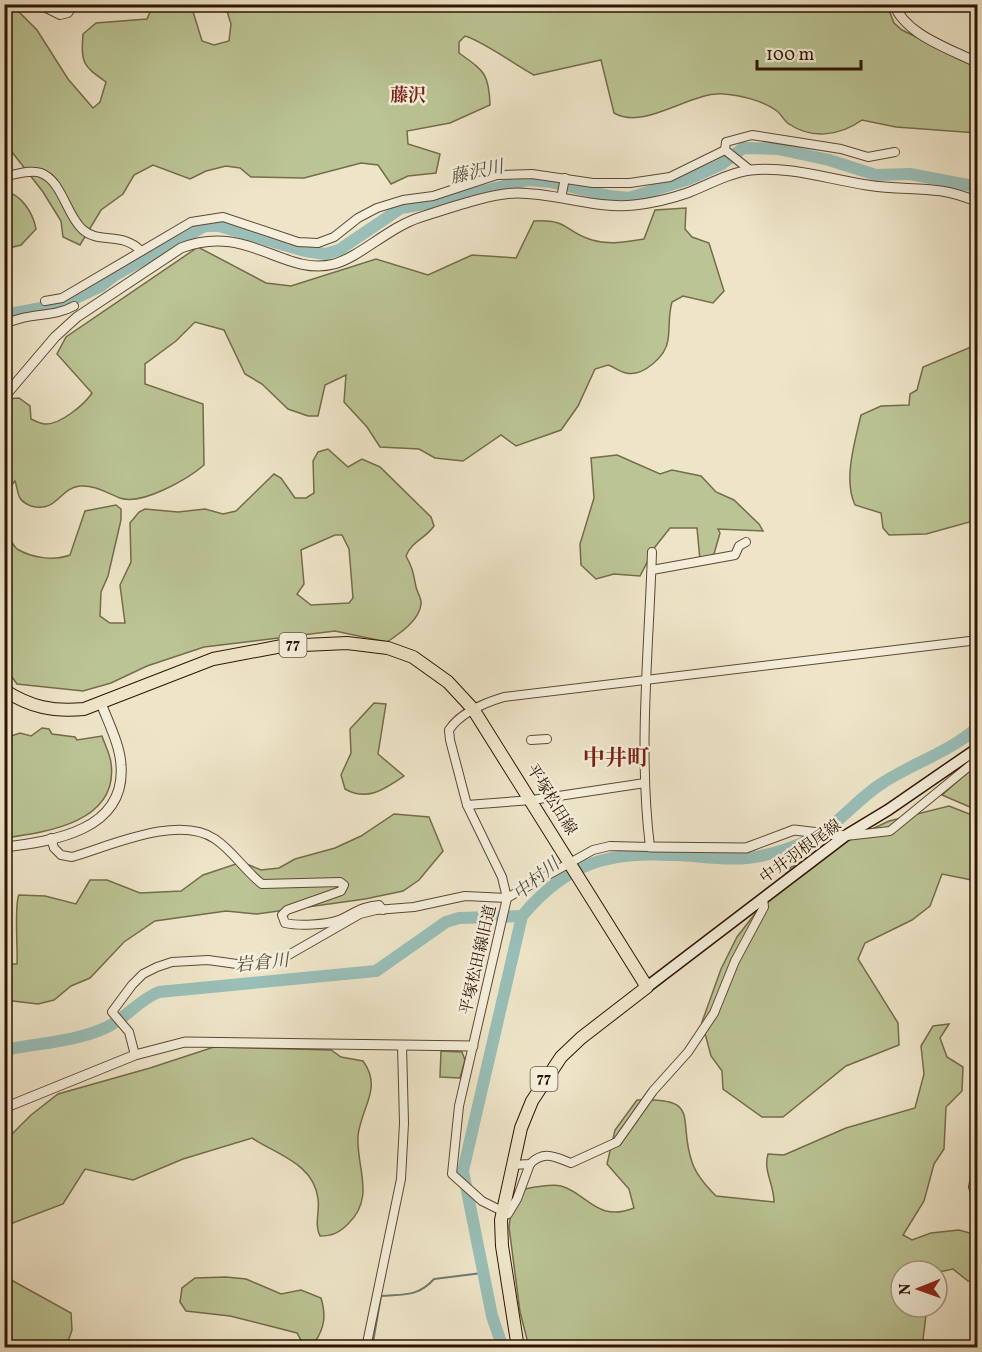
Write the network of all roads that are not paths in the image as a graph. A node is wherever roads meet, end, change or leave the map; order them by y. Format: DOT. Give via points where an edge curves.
graph roads {
  1 [pos="38,4"];
  2 [pos="74,4"];
  3 [pos="894,4"];
  4 [pos="978,63"];
  5 [pos="727,151"];
  6 [pos="895,152"];
  7 [pos="750,170"];
  8 [pos="4,176"];
  9 [pos="566,178"];
  10 [pos="561,198"];
  11 [pos="978,202"];
  12 [pos="141,251"];
  13 [pos="71,292"];
  14 [pos="45,301"];
  15 [pos="75,306"];
  16 [pos="77,316"];
  17 [pos="4,325"];
  18 [pos="4,397"];
  19 [pos="746,542"];
  20 [pos="652,552"];
  21 [pos="652,570"];
  22 [pos="978,640"];
  23 [pos="648,678"];
  24 [pos="4,690"];
  25 [pos="101,704"];
  26 [pos="473,709"];
  27 [pos="547,739"];
  28 [pos="531,740"];
  29 [pos="978,748"];
  30 [pos="978,759"];
  31 [pos="970,766"];
  32 [pos="947,768"];
  33 [pos="645,783"];
  34 [pos="532,800"];
  35 [pos="466,805"];
  36 [pos="839,835"];
  37 [pos="51,838"];
  38 [pos="4,847"];
  39 [pos="650,847"];
  40 [pos="571,863"];
  41 [pos="507,898"];
  42 [pos="763,898"];
  43 [pos="383,910"];
  44 [pos="646,987"];
  45 [pos="402,1045"];
  46 [pos="473,1046"];
  47 [pos="135,1055"];
  48 [pos="4,1108"];
  49 [pos="978,1163"];
  50 [pos="512,1164"];
  51 [pos="530,1164"];
  52 [pos="978,1200"];
  53 [pos="502,1211"];
  54 [pos="366,1347"];
  55 [pos="518,1347"];
  1 -- 2 [label="street" via="60,15 68,14"];
  3 -- 4 [label="street" via="900,18 911,27"];
  5 -- 6 [label="street" via="726,142 752,135 868,157"];
  5 -- 7 [label="street"];
  5 -- 9 [label="street" via="670,177 648,181 611,184"];
  7 -- 10 [label="street" via="686,193 633,205"];
  7 -- 11 [label="street" via="784,169 867,185 928,187"];
  8 -- 12 [label="street" via="44,174 84,231 124,238"];
  9 -- 10 [label="street"];
  9 -- 12 [label="street" via="510,173 434,196 403,200 358,218 334,237 318,243 298,242 223,217 210,217 191,222"];
  10 -- 16 [label="street" via="516,193 419,217 392,228 334,264 301,263 218,238 199,240"];
  12 -- 13 [label="street"];
  13 -- 14 [label="street" via="56,301"];
  13 -- 15 [label="street"];
  15 -- 16 [label="street"];
  15 -- 17 [label="street"];
  16 -- 18 [label="street"];
  19 -- 21 [label="street" via="735,555"];
  20 -- 21 [label="street"];
  21 -- 23 [label="street"];
  22 -- 23 [label="street"];
  23 -- 26 [label="street" via="504,697"];
  23 -- 33 [label="street"];
  24 -- 25 [label="main road, 平塚松田線 / 77" via="41,708 62,711"];
  25 -- 26 [label="main road, 平塚松田線 / 77" via="213,659 282,646 347,643 388,648 413,657 448,682"];
  25 -- 37 [label="street" via="121,763 117,796 90,827"];
  26 -- 34 [label="main road, 平塚松田線 / 77"];
  26 -- 35 [label="street, 平塚松田線旧道" via="449,730"];
  27 -- 28 [label="street"];
  29 -- 32 [label="main road, 中井羽根尾線"];
  30 -- 31 [label="street"];
  31 -- 32 [label="street"];
  31 -- 36 [label="street" via="890,831"];
  32 -- 36 [label="main road, 中井羽根尾線" via="888,810"];
  33 -- 34 [label="street"];
  33 -- 39 [label="street"];
  34 -- 35 [label="street"];
  34 -- 40 [label="main road, 平塚松田線 / 77"];
  35 -- 41 [label="street, 平塚松田線旧道" via="502,877"];
  36 -- 39 [label="street" via="794,830 738,849"];
  36 -- 42 [label="main road, 中井羽根尾線"];
  37 -- 38 [label="street"];
  37 -- 43 [label="street" via="61,855 72,857 159,831 186,829 214,838 262,884 343,882 345,887 341,891 284,912 285,923 337,921 354,910 379,904"];
  39 -- 40 [label="street" via="610,846 593,850"];
  40 -- 41 [label="street"];
  40 -- 44 [label="main road, 平塚松田線 / 77"];
  41 -- 43 [label="street" via="465,896"];
  41 -- 46 [label="street, 平塚松田線旧道"];
  42 -- 44 [label="main road, 中井羽根尾線"];
  42 -- 51 [label="street" via="764,907 735,961 714,1013 617,1142 571,1164 548,1154 537,1156"];
  43 -- 47 [label="street" via="360,914 278,961 244,965 208,960 172,962 143,974 112,1012 129,1032"];
  44 -- 50 [label="main road, 77" via="581,1038 550,1072 532,1101"];
  45 -- 46 [label="street"];
  45 -- 47 [label="street" via="210,1041 165,1046"];
  45 -- 54 [label="street" via="401,1179"];
  46 -- 53 [label="street, 平塚松田線旧道" via="459,1106 452,1176"];
  47 -- 48 [label="street"];
  49 -- 52 [label="street" via="973,1187"];
  50 -- 51 [label="street"];
  50 -- 53 [label="main road, 77"];
  51 -- 53 [label="street" via="513,1208 508,1214"];
  53 -- 55 [label="main road, 77" via="502,1246"];
}
